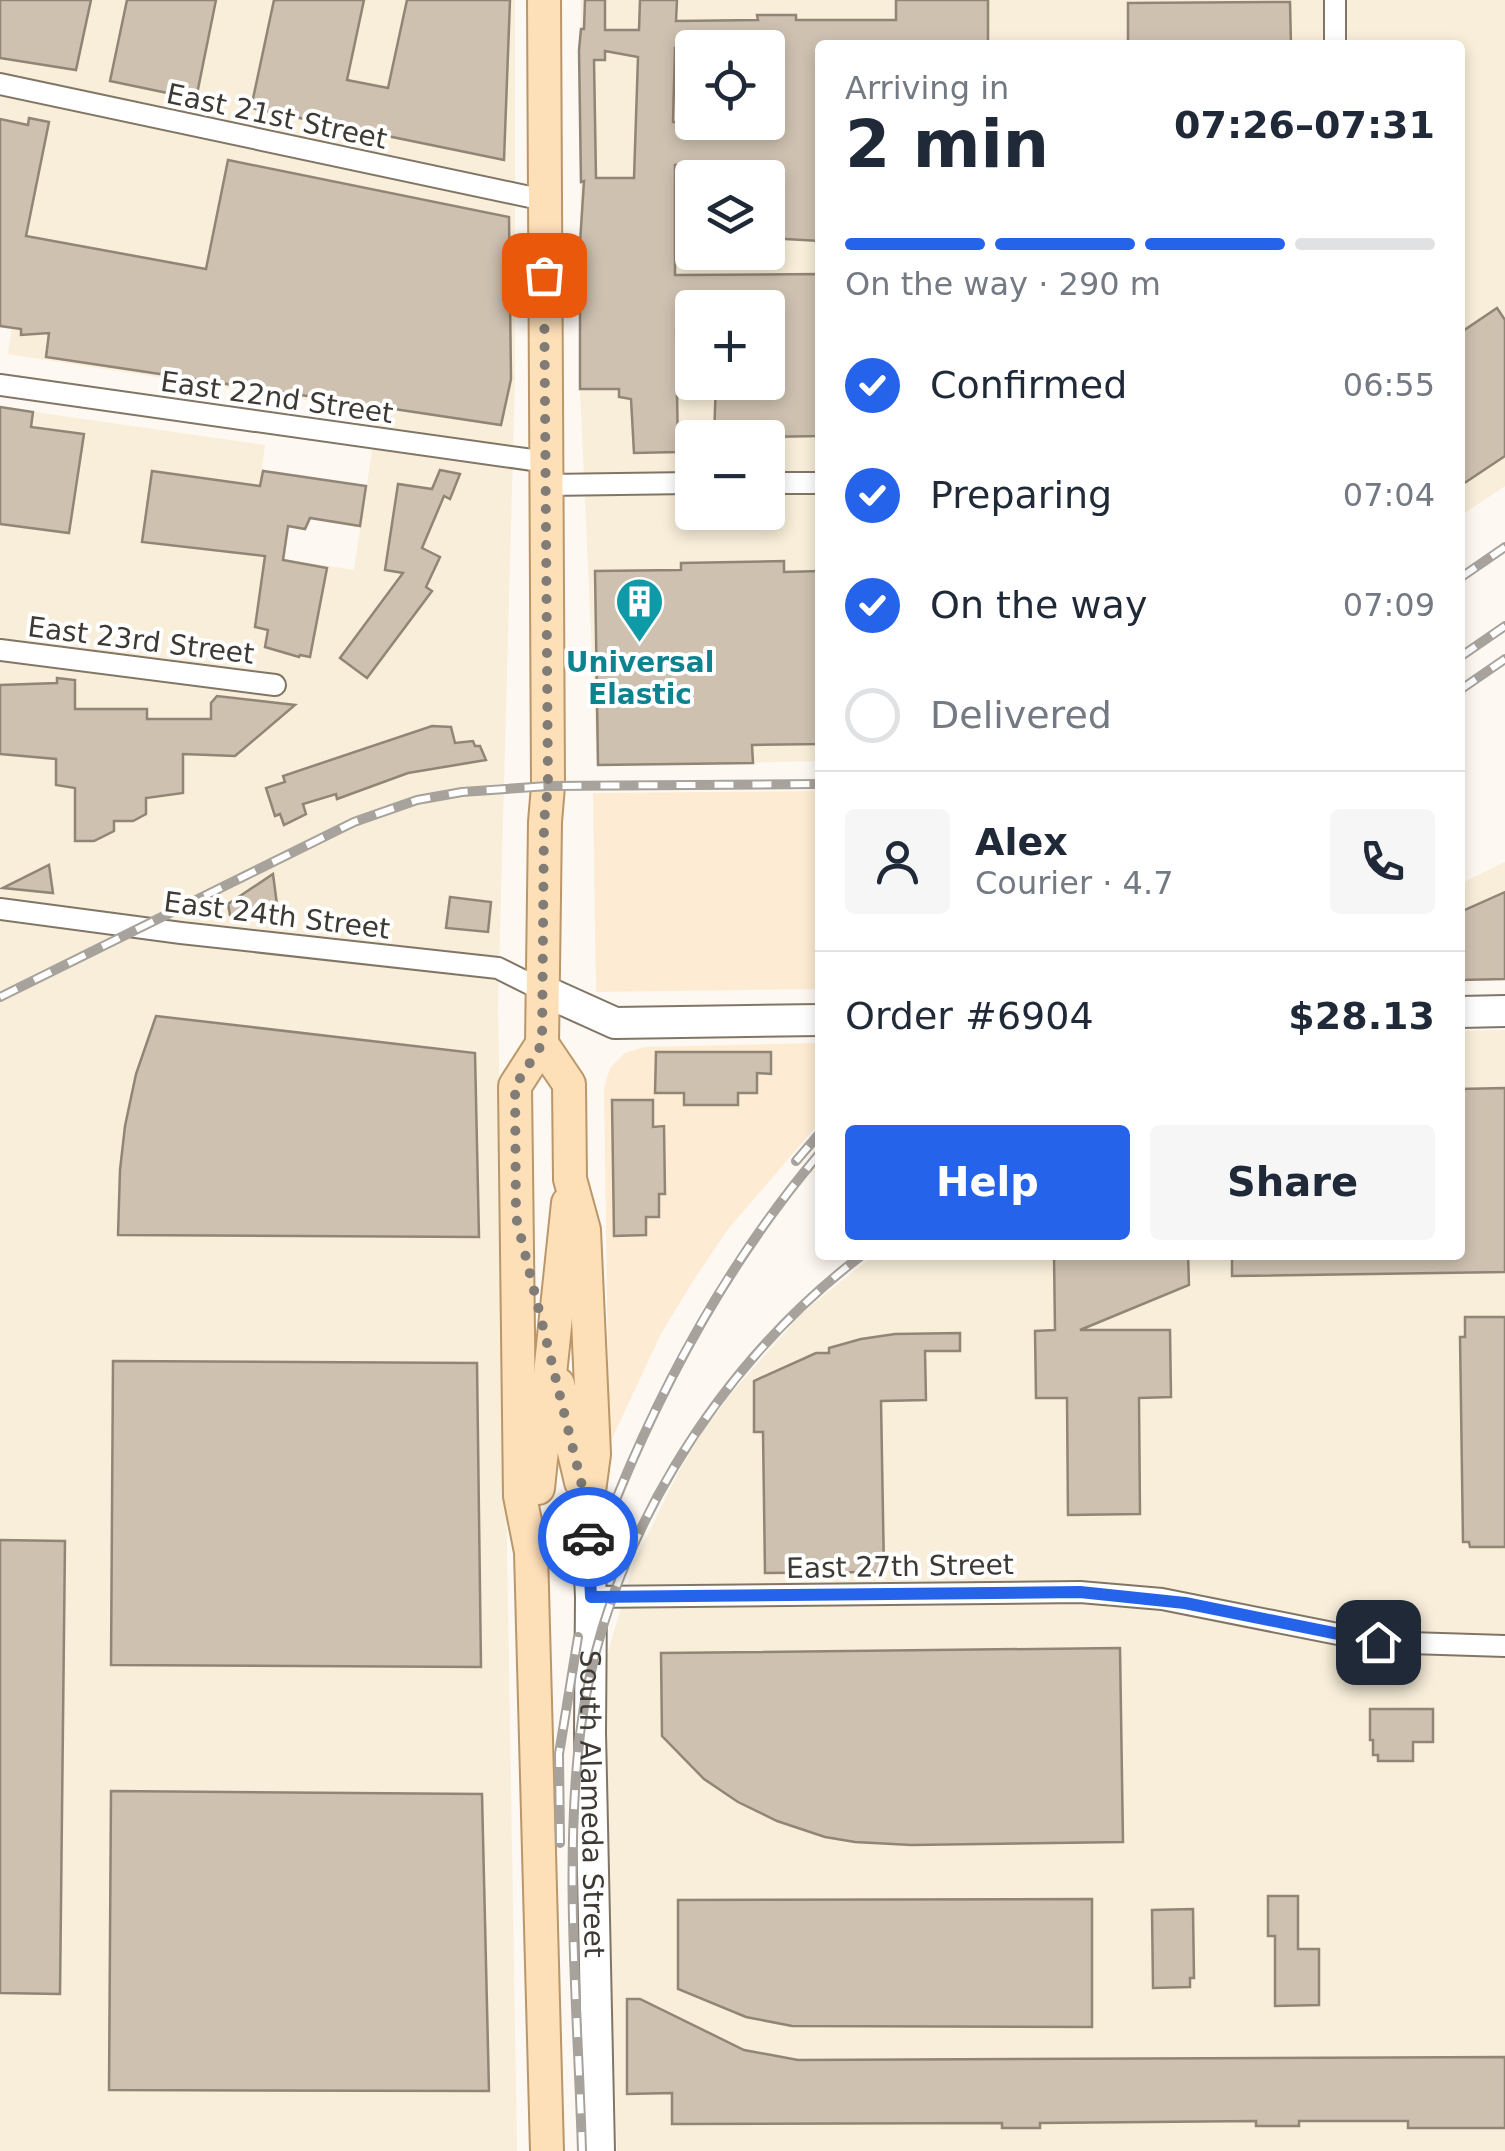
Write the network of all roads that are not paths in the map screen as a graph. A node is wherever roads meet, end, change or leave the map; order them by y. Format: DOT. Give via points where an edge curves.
graph roads {
  1 [pos="544,0"];
  2 [pos="1335,0"];
  3 [pos="1335,40"];
  4 [pos="0,84"];
  5 [pos="544,200"];
  6 [pos="0,385"];
  7 [pos="547,474"];
  8 [pos="675,482"];
  9 [pos="815,482"];
  10 [pos="785,483"];
  11 [pos="0,650"];
  12 [pos="275,685"];
  13 [pos="0,909"];
  14 [pos="544,991"];
  15 [pos="1505,1011"];
  16 [pos="1465,1012"];
  17 [pos="815,1020"];
  18 [pos="542,1044"];
  19 [pos="570,1179"];
  20 [pos="516,1217"];
  21 [pos="552,1358"];
  22 [pos="587,1506"];
  23 [pos="531,1552"];
  24 [pos="591,1597"];
  25 [pos="1505,1646"];
  26 [pos="546,2151"];
  27 [pos="598,2151"];
  1 -- 5 [label="main road"];
  2 -- 3 [label="street"];
  4 -- 5 [label="street, East 21st Street"];
  5 -- 7 [label="main road"];
  6 -- 7 [label="street, East 22nd Street"];
  7 -- 8 [label="street, East 22nd Street"];
  7 -- 14 [label="main road"];
  9 -- 10 [label="street"];
  11 -- 12 [label="street, East 23rd Street"];
  13 -- 14 [label="street, East 24th Street" via="498,968"];
  14 -- 17 [label="street" via="615,1023"];
  14 -- 18 [label="main road"];
  15 -- 16 [label="street"];
  18 -- 19 [label="main road, South Alameda Street" via="569,1084"];
  18 -- 20 [label="main road, South Alameda Street" via="515,1086"];
  19 -- 21 [label="main road"];
  19 -- 22 [label="main road, South Alameda Street" via="584,1230 589,1294 594,1468"];
  20 -- 21 [label="main road"];
  20 -- 23 [label="main road, South Alameda Street" via="520,1496"];
  21 -- 22 [label="main road"];
  21 -- 23 [label="main road"];
  22 -- 24 [label="street, South Alameda Street"];
  23 -- 26 [label="main road, South Alameda Street"];
  24 -- 25 [label="street, East 27th Street" via="1080,1592 1174,1601 1378,1642"];
  24 -- 27 [label="street, South Alameda Street"];
}
